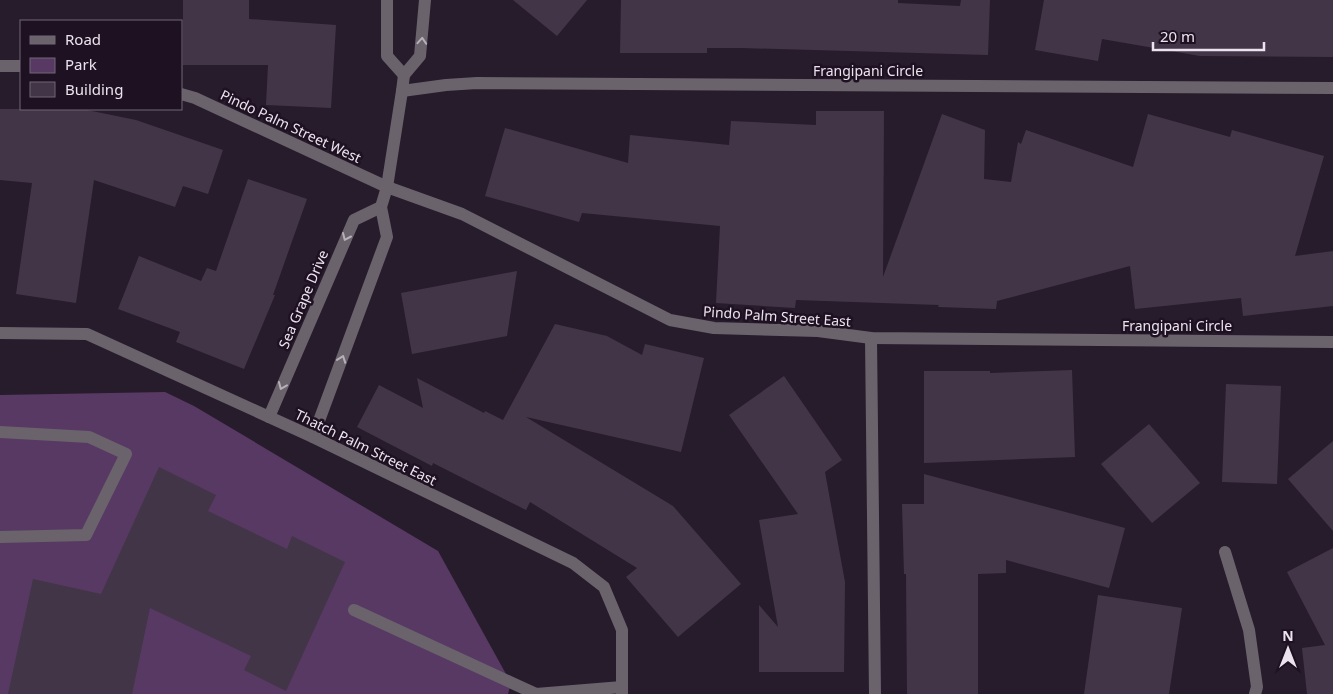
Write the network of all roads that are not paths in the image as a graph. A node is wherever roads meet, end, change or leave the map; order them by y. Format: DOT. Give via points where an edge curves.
graph roads {
  1 [pos="387,0"];
  2 [pos="425,0"];
  3 [pos="0,66"];
  4 [pos="20,66"];
  5 [pos="404,75"];
  6 [pos="1333,88"];
  7 [pos="402,91"];
  8 [pos="182,94"];
  9 [pos="387,187"];
  10 [pos="381,207"];
  11 [pos="0,333"];
  12 [pos="871,338"];
  13 [pos="1333,342"];
  14 [pos="269,417"];
  15 [pos="0,432"];
  16 [pos="313,437"];
  17 [pos="0,537"];
  18 [pos="1225,552"];
  19 [pos="354,610"];
  20 [pos="622,691"];
  21 [pos="875,694"];
  22 [pos="1255,694"];
  1 -- 5 [label="street" via="387,56"];
  5 -- 2 [label="street, one-way" via="420,56"];
  3 -- 4 [label="street"];
  5 -- 7 [label="street"];
  6 -- 7 [label="street, Frangipani Circle" via="477,83"];
  7 -- 9 [label="street"];
  8 -- 9 [label="street, Pindo Palm Street West"];
  9 -- 10 [label="street"];
  9 -- 12 [label="street, Pindo Palm Street East" via="462,214 670,320 714,328 818,331"];
  10 -- 14 [label="street, Sea Grape Drive, one-way" via="354,220"];
  16 -- 10 [label="street, one-way" via="387,237"];
  11 -- 14 [label="street, Thatch Palm Street East" via="87,334"];
  12 -- 13 [label="street, Frangipani Circle"];
  12 -- 21 [label="street"];
  14 -- 16 [label="street, Thatch Palm Street East"];
  15 -- 17 [label="street" via="89,437 126,454 86,535"];
  16 -- 20 [label="street, Thatch Palm Street East" via="573,563 604,587 622,630"];
  18 -- 22 [label="street" via="1249,630"];
  19 -- 20 [label="street" via="536,694"];
}
